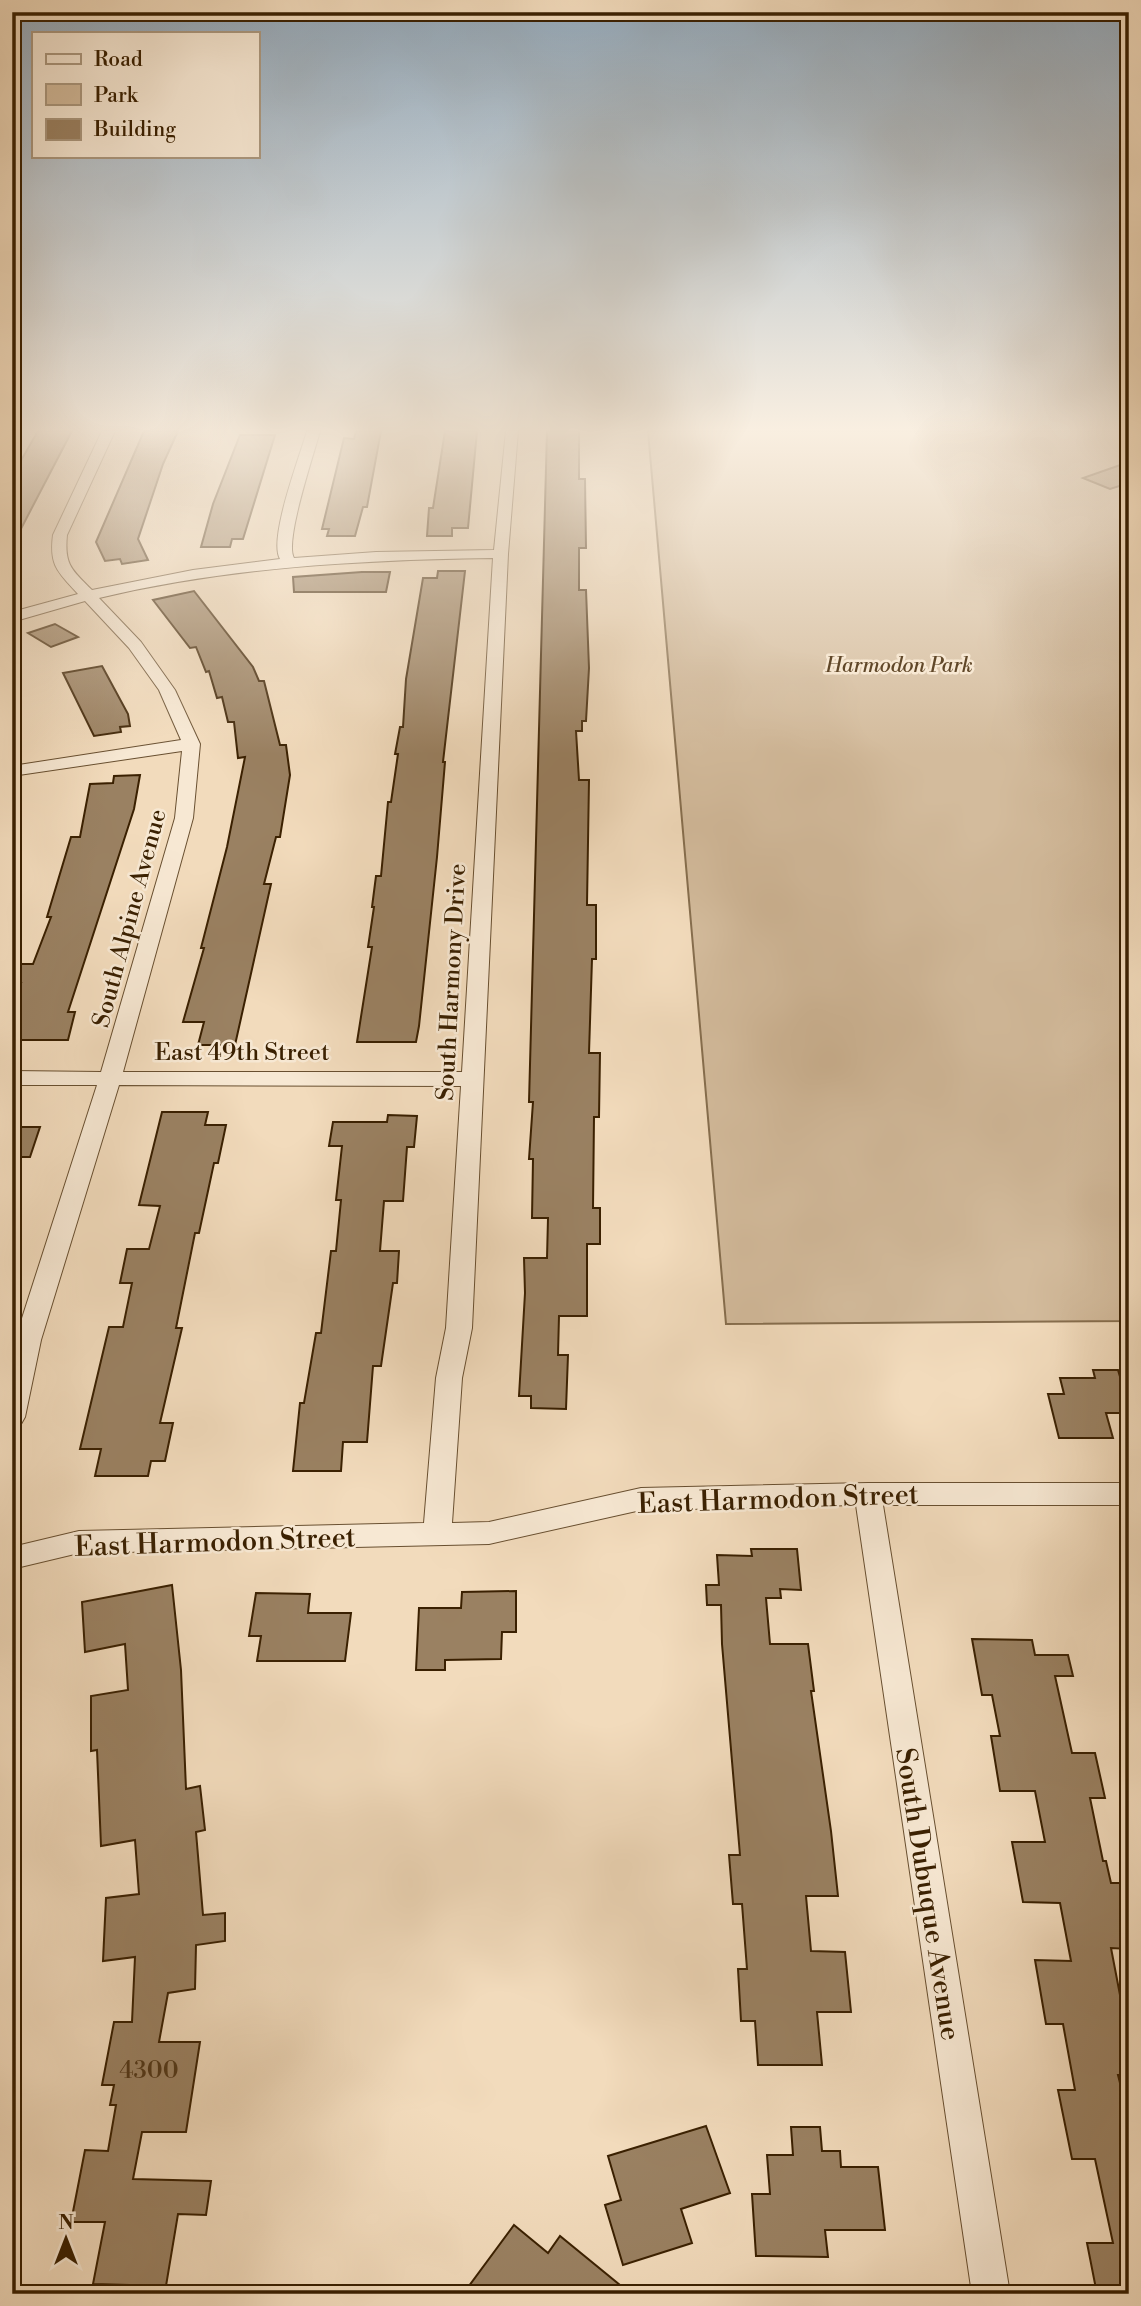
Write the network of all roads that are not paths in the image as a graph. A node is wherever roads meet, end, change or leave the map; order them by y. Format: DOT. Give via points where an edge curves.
graph roads {
  1 [pos="60,539"];
  2 [pos="284,539"];
  3 [pos="502,539"];
  4 [pos="501,554"];
  5 [pos="288,560"];
  6 [pos="88,596"];
  7 [pos="12,617"];
  8 [pos="191,744"];
  9 [pos="12,771"];
  10 [pos="110,1077"];
  11 [pos="12,1078"];
  12 [pos="472,1079"];
  13 [pos="20,1340"];
  14 [pos="12,1417"];
  15 [pos="868,1494"];
  16 [pos="1129,1494"];
  17 [pos="437,1535"];
  18 [pos="12,1558"];
  19 [pos="991,2294"];
  1 -- 6 [label="street, South Alpine Avenue" via="62,568"];
  2 -- 5 [label="street" via="283,552"];
  3 -- 4 [label="street, South Harmony Drive"];
  4 -- 5 [label="street"];
  4 -- 12 [label="street, South Harmony Drive"];
  5 -- 6 [label="street"];
  6 -- 7 [label="street"];
  6 -- 8 [label="street, South Alpine Avenue" via="135,645 167,690"];
  8 -- 9 [label="street"];
  8 -- 10 [label="street, South Alpine Avenue" via="184,818"];
  10 -- 11 [label="street, East 49th Street"];
  10 -- 12 [label="street, East 49th Street"];
  10 -- 13 [label="street, South Alpine Avenue"];
  12 -- 17 [label="street, South Harmony Drive" via="459,1328 449,1378"];
  13 -- 14 [label="street, South Alpine Avenue"];
  15 -- 16 [label="street, East Harmodon Street"];
  15 -- 17 [label="street, East Harmodon Street" via="640,1499 489,1533"];
  15 -- 19 [label="street, South Dubuque Avenue"];
  17 -- 18 [label="street, East Harmodon Street" via="79,1542"];
}
